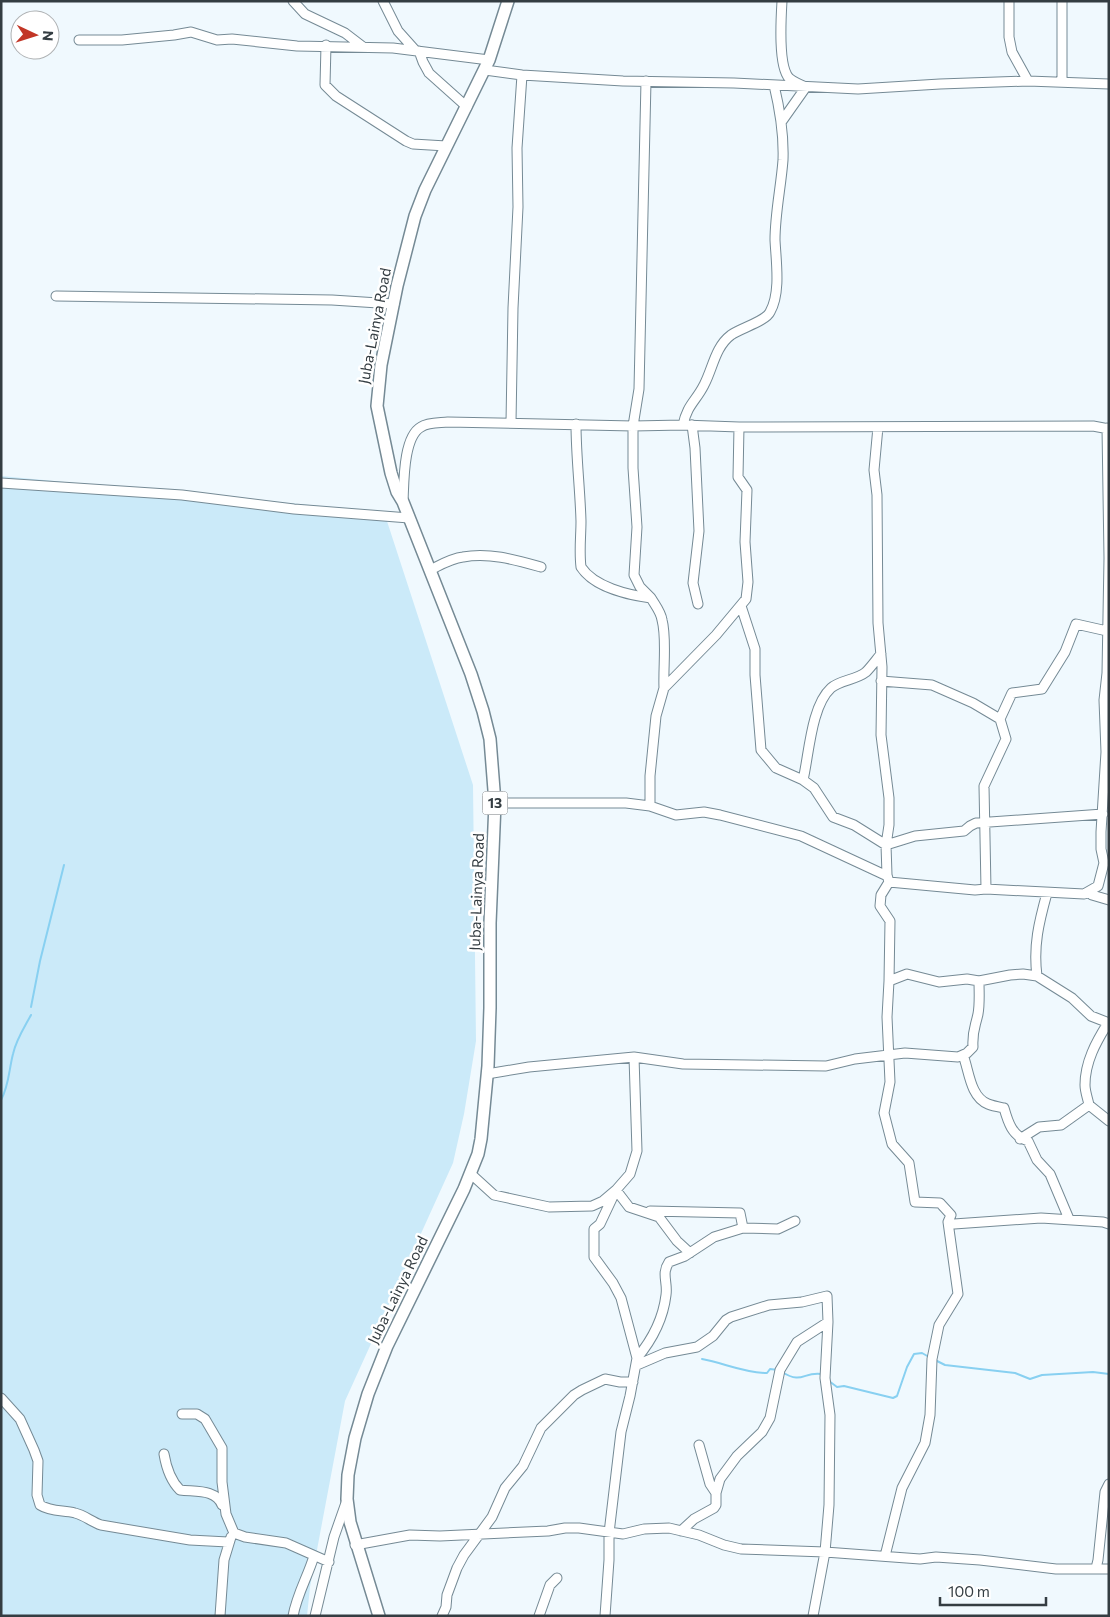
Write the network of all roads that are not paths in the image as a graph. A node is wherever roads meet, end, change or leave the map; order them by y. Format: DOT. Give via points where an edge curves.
graph roads {
  1 [pos="293,1"];
  2 [pos="382,1"];
  3 [pos="508,1"];
  4 [pos="782,1"];
  5 [pos="1009,1"];
  6 [pos="1062,1"];
  7 [pos="79,40"];
  8 [pos="326,45"];
  9 [pos="362,46"];
  10 [pos="417,50"];
  11 [pos="487,65"];
  12 [pos="522,75"];
  13 [pos="646,81"];
  14 [pos="1028,81"];
  15 [pos="1062,82"];
  16 [pos="1109,84"];
  17 [pos="774,85"];
  18 [pos="806,87"];
  19 [pos="466,107"];
  20 [pos="782,121"];
  21 [pos="446,146"];
  22 [pos="56,296"];
  23 [pos="394,304"];
  24 [pos="511,422"];
  25 [pos="576,424"];
  26 [pos="688,425"];
  27 [pos="633,426"];
  28 [pos="739,427"];
  29 [pos="878,427"];
  30 [pos="1108,428"];
  31 [pos="1,483"];
  32 [pos="403,502"];
  33 [pos="409,518"];
  34 [pos="541,567"];
  35 [pos="430,570"];
  36 [pos="651,598"];
  37 [pos="698,604"];
  38 [pos="741,606"];
  39 [pos="1107,631"];
  40 [pos="881,654"];
  41 [pos="881,680"];
  42 [pos="664,688"];
  43 [pos="1106,702"];
  44 [pos="1000,719"];
  45 [pos="803,780"];
  46 [pos="1106,793"];
  47 [pos="495,803"];
  48 [pos="650,806"];
  49 [pos="1103,814"];
  50 [pos="985,823"];
  51 [pos="886,845"];
  52 [pos="887,879"];
  53 [pos="986,889"];
  54 [pos="1089,892"];
  55 [pos="1047,893"];
  56 [pos="1109,900"];
  57 [pos="1037,976"];
  58 [pos="889,981"];
  59 [pos="979,981"];
  60 [pos="1109,1023"];
  61 [pos="963,1055"];
  62 [pos="887,1056"];
  63 [pos="634,1057"];
  64 [pos="487,1074"];
  65 [pos="1089,1105"];
  66 [pos="1109,1121"];
  67 [pos="1020,1139"];
  68 [pos="471,1174"];
  69 [pos="616,1190"];
  70 [pos="640,1210"];
  71 [pos="1069,1219"];
  72 [pos="795,1221"];
  73 [pos="948,1222"];
  74 [pos="1109,1224"];
  75 [pos="743,1228"];
  76 [pos="690,1253"];
  77 [pos="828,1322"];
  78 [pos="637,1361"];
  79 [pos="633,1382"];
  80 [pos="1,1398"];
  81 [pos="182,1414"];
  82 [pos="699,1445"];
  83 [pos="164,1454"];
  84 [pos="1109,1484"];
  85 [pos="716,1493"];
  86 [pos="347,1500"];
  87 [pos="226,1514"];
  88 [pos="681,1531"];
  89 [pos="234,1533"];
  90 [pos="481,1533"];
  91 [pos="609,1533"];
  92 [pos="228,1542"];
  93 [pos="355,1545"];
  94 [pos="825,1552"];
  95 [pos="314,1556"];
  96 [pos="884,1556"];
  97 [pos="329,1562"];
  98 [pos="1096,1568"];
  99 [pos="1109,1569"];
  100 [pos="557,1578"];
  101 [pos="220,1616"];
  102 [pos="293,1616"];
  103 [pos="315,1616"];
  104 [pos="379,1616"];
  105 [pos="442,1616"];
  106 [pos="539,1616"];
  107 [pos="605,1616"];
  108 [pos="813,1616"];
  1 -- 9 [label="street" via="305,14 345,33"];
  2 -- 10 [label="street" via="398,31"];
  3 -- 11 [label="main road, Juba-Lainya Road / 13"];
  4 -- 18 [label="street" via="781,49 786,73"];
  5 -- 14 [label="street" via="1008,37 1012,52"];
  6 -- 15 [label="street"];
  7 -- 8 [label="street" via="122,40 191,32 217,40"];
  8 -- 9 [label="street"];
  8 -- 21 [label="street" via="325,85 336,96 412,144"];
  9 -- 10 [label="street"];
  10 -- 11 [label="street"];
  10 -- 19 [label="street" via="429,73"];
  11 -- 12 [label="street"];
  11 -- 19 [label="main road, Juba-Lainya Road / 13"];
  12 -- 13 [label="street"];
  12 -- 24 [label="street" via="517,148"];
  13 -- 17 [label="street"];
  13 -- 27 [label="street" via="639,389"];
  14 -- 15 [label="street"];
  14 -- 18 [label="street" via="858,89"];
  15 -- 16 [label="street"];
  17 -- 18 [label="street"];
  17 -- 20 [label="street"];
  18 -- 20 [label="street"];
  19 -- 21 [label="main road, Juba-Lainya Road / 13"];
  20 -- 26 [label="street" via="783,159 777,207 775,241 778,261 774,303 768,316 732,334 722,344 701,391 688,407"];
  21 -- 23 [label="main road, Juba-Lainya Road / 13" via="415,216"];
  22 -- 23 [label="street" via="332,300"];
  23 -- 32 [label="main road, Juba-Lainya Road / 13" via="378,378 377,406 391,472"];
  24 -- 25 [label="street"];
  24 -- 32 [label="street" via="448,422 423,425 416,430 407,457"];
  25 -- 27 [label="street"];
  25 -- 36 [label="street" via="581,567 590,577 617,591"];
  26 -- 27 [label="street"];
  26 -- 28 [label="street"];
  26 -- 37 [label="street" via="695,448 699,516 693,583"];
  27 -- 36 [label="street" via="638,527 634,575 636,582"];
  28 -- 29 [label="street"];
  28 -- 38 [label="street" via="738,477 747,490 745,542 748,582 746,600"];
  29 -- 30 [label="street"];
  29 -- 40 [label="street" via="874,470"];
  30 -- 39 [label="street"];
  31 -- 33 [label="street" via="182,495 294,509"];
  32 -- 33 [label="main road, Juba-Lainya Road / 13"];
  33 -- 35 [label="main road, Juba-Lainya Road / 13"];
  34 -- 35 [label="street" via="512,558 476,556 458,558"];
  35 -- 47 [label="main road, Juba-Lainya Road / 13" via="483,711 490,739"];
  36 -- 42 [label="street" via="662,619"];
  38 -- 42 [label="street"];
  38 -- 45 [label="street" via="755,648 761,750 776,768"];
  39 -- 43 [label="street"];
  39 -- 44 [label="street" via="1076,624 1065,652 1042,689 1012,693"];
  40 -- 41 [label="street"];
  40 -- 45 [label="street" via="865,673 831,688 818,708"];
  41 -- 44 [label="street" via="932,685"];
  41 -- 51 [label="street" via="881,736 889,798"];
  42 -- 48 [label="street" via="656,716"];
  43 -- 46 [label="street"];
  44 -- 50 [label="street" via="1006,740 984,786"];
  45 -- 51 [label="street" via="814,788 833,816"];
  46 -- 49 [label="street"];
  47 -- 48 [label="street" via="626,803"];
  47 -- 64 [label="main road, Juba-Lainya Road / 13"];
  48 -- 52 [label="street" via="676,815 704,812 720,815 801,836"];
  49 -- 50 [label="street"];
  49 -- 54 [label="street" via="1102,876 1098,886"];
  50 -- 51 [label="street" via="970,826 964,831 915,836"];
  50 -- 53 [label="street"];
  51 -- 52 [label="street"];
  52 -- 53 [label="street"];
  52 -- 58 [label="street" via="880,906 890,921"];
  53 -- 55 [label="street"];
  54 -- 55 [label="street"];
  54 -- 56 [label="street"];
  55 -- 57 [label="street" via="1038,923 1034,957"];
  57 -- 59 [label="street" via="1010,975"];
  57 -- 60 [label="street" via="1072,998 1092,1016"];
  58 -- 59 [label="street" via="907,974 939,982"];
  58 -- 62 [label="street"];
  59 -- 61 [label="street" via="973,1047"];
  60 -- 65 [label="street" via="1096,1042 1088,1063 1085,1086"];
  61 -- 62 [label="street" via="948,1057 905,1053"];
  61 -- 67 [label="street" via="973,1090 986,1104 1004,1108 1008,1124"];
  62 -- 63 [label="street" via="826,1066 684,1064"];
  62 -- 73 [label="street" via="890,1082 884,1113 892,1144 910,1163 915,1202 940,1203 951,1215"];
  63 -- 64 [label="street"];
  63 -- 69 [label="street" via="637,1151 630,1174"];
  64 -- 68 [label="main road, Juba-Lainya Road / 13" via="481,1139"];
  65 -- 66 [label="street"];
  65 -- 67 [label="street" via="1061,1125 1038,1127"];
  67 -- 71 [label="street" via="1028,1141 1037,1160 1050,1174"];
  68 -- 69 [label="street" via="494,1195 549,1207 592,1206"];
  68 -- 86 [label="main road, Juba-Lainya Road / 13" via="387,1346 368,1394 355,1438"];
  69 -- 70 [label="street" via="629,1207"];
  69 -- 78 [label="street" via="600,1224 594,1229 594,1257 621,1298"];
  70 -- 75 [label="street" via="740,1213"];
  70 -- 76 [label="street" via="659,1217"];
  71 -- 73 [label="street"];
  71 -- 74 [label="street"];
  72 -- 75 [label="street" via="778,1229"];
  73 -- 96 [label="street" via="958,1294 940,1325 932,1359 930,1415 925,1443 902,1488"];
  75 -- 76 [label="street" via="714,1237"];
  76 -- 78 [label="street" via="666,1267 667,1292 662,1312 653,1336"];
  77 -- 78 [label="street" via="827,1296 769,1305 731,1317 697,1347"];
  77 -- 85 [label="street" via="797,1342 780,1370 770,1418 762,1432 732,1462 720,1479"];
  77 -- 94 [label="street" via="825,1378 830,1414 830,1466"];
  78 -- 79 [label="street"];
  79 -- 90 [label="street" via="605,1378 574,1395 541,1428 523,1466 505,1488"];
  79 -- 91 [label="street" via="621,1432"];
  80 -- 92 [label="street" via="20,1419 38,1461 37,1495 40,1506 76,1513 101,1525 190,1540"];
  81 -- 87 [label="street" via="197,1414 205,1419 222,1448"];
  82 -- 85 [label="street" via="710,1484"];
  83 -- 87 [label="street" via="180,1490 214,1493 220,1498"];
  84 -- 98 [label="street" via="1105,1492"];
  85 -- 88 [label="street" via="714,1508"];
  86 -- 93 [label="main road, Juba-Lainya Road / 13"];
  86 -- 97 [label="street"];
  87 -- 89 [label="street"];
  88 -- 91 [label="street" via="650,1528 623,1534"];
  88 -- 94 [label="street" via="742,1548"];
  89 -- 92 [label="street"];
  89 -- 95 [label="street" via="286,1543"];
  90 -- 91 [label="street" via="565,1528"];
  90 -- 93 [label="street" via="410,1535"];
  90 -- 105 [label="street" via="457,1568"];
  91 -- 107 [label="street"];
  92 -- 101 [label="street"];
  93 -- 104 [label="main road, Juba-Lainya Road / 13"];
  94 -- 96 [label="street"];
  94 -- 108 [label="street"];
  95 -- 97 [label="street"];
  95 -- 102 [label="street" via="300,1588"];
  96 -- 98 [label="street" via="980,1560 1056,1569"];
  97 -- 103 [label="street"];
  98 -- 99 [label="street"];
  100 -- 106 [label="street" via="550,1585"];
}
